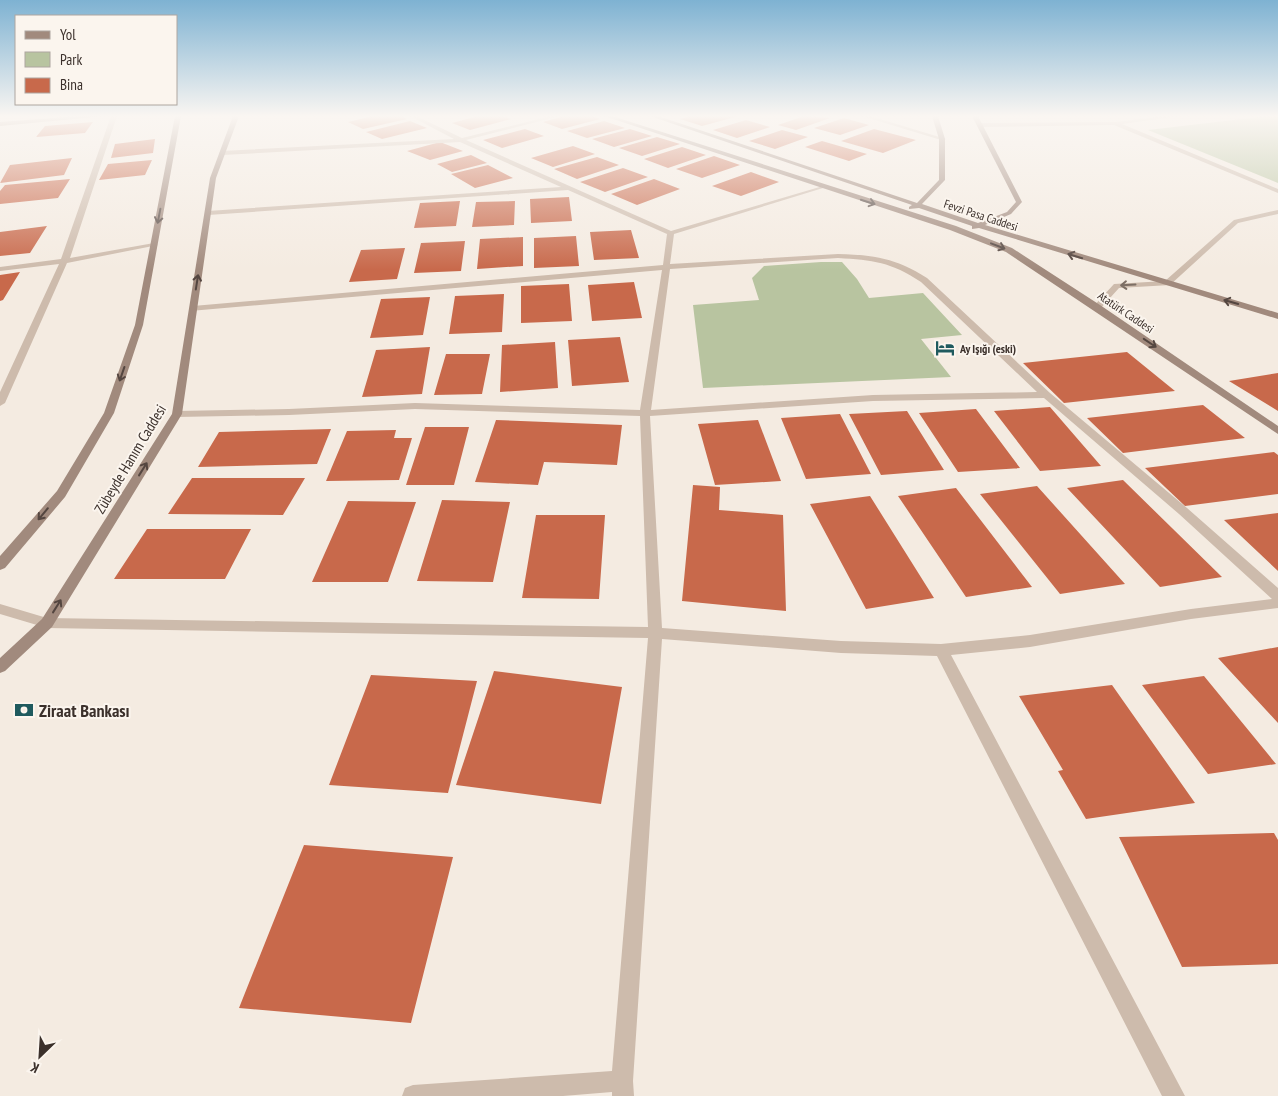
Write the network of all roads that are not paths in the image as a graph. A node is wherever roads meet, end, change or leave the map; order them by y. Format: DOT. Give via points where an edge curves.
graph roads {
  1 [pos="96,167"];
  2 [pos="169,167"];
  3 [pos="217,167"];
  4 [pos="522,167"];
  5 [pos="761,167"];
  6 [pos="803,167"];
  7 [pos="942,167"];
  8 [pos="1001,167"];
  9 [pos="1219,167"];
  10 [pos="821,187"];
  11 [pos="569,188"];
  12 [pos="1278,192"];
  13 [pos="917,206"];
  14 [pos="901,212"];
  15 [pos="1278,212"];
  16 [pos="208,213"];
  17 [pos="980,226"];
  18 [pos="953,228"];
  19 [pos="670,233"];
  20 [pos="154,246"];
  21 [pos="64,261"];
  22 [pos="667,267"];
  23 [pos="0,269"];
  24 [pos="1168,283"];
  25 [pos="1097,307"];
  26 [pos="193,309"];
  27 [pos="1278,316"];
  28 [pos="1046,395"];
  29 [pos="0,403"];
  30 [pos="645,413"];
  31 [pos="177,414"];
  32 [pos="1278,431"];
  33 [pos="0,565"];
  34 [pos="1278,596"];
  35 [pos="1278,603"];
  36 [pos="0,609"];
  37 [pos="47,623"];
  38 [pos="655,633"];
  39 [pos="941,650"];
  40 [pos="0,667"];
  41 [pos="622,1088"];
  42 [pos="413,1096"];
  43 [pos="1174,1096"];
  1 -- 21 [label="street"];
  2 -- 20 [label="street, one-way"];
  3 -- 16 [label="street, Zübeyde Hanım Caddesi"];
  4 -- 11 [label="street"];
  5 -- 10 [label="street, Fevzi Pasa Caddesi"];
  6 -- 13 [label="street, Fevzi Pasa Caddesi"];
  7 -- 13 [label="street" via="942,180"];
  8 -- 17 [label="street" via="1019,202 1008,213"];
  9 -- 12 [label="street"];
  10 -- 14 [label="street, Fevzi Pasa Caddesi, one-way"];
  10 -- 19 [label="street"];
  11 -- 16 [label="street"];
  11 -- 19 [label="street"];
  13 -- 14 [label="street"];
  13 -- 17 [label="street, Fevzi Pasa Caddesi"];
  14 -- 18 [label="street, Fevzi Pasa Caddesi"];
  15 -- 24 [label="street" via="1236,221"];
  26 -- 16 [label="street, Zübeyde Hanım Caddesi, one-way"];
  17 -- 18 [label="street"];
  24 -- 17 [label="street, Fevzi Pasa Caddesi, one-way"];
  18 -- 25 [label="street, Atatürk Caddesi, one-way" via="1008,250"];
  19 -- 22 [label="street"];
  20 -- 21 [label="street"];
  20 -- 33 [label="street, one-way" via="139,325 109,413 61,494"];
  21 -- 23 [label="street"];
  21 -- 29 [label="street"];
  22 -- 26 [label="street"];
  22 -- 28 [label="street" via="838,256 865,257 904,267 924,280"];
  22 -- 30 [label="street"];
  24 -- 25 [label="street, one-way" via="1117,286"];
  27 -- 24 [label="street, Fevzi Pasa Caddesi, one-way"];
  25 -- 32 [label="street, Atatürk Caddesi, one-way"];
  26 -- 31 [label="street, Zübeyde Hanım Caddesi"];
  28 -- 30 [label="street" via="873,398"];
  28 -- 34 [label="street"];
  30 -- 31 [label="street" via="415,406"];
  30 -- 38 [label="street"];
  37 -- 31 [label="street, Zübeyde Hanım Caddesi, one-way"];
  35 -- 39 [label="street" via="1030,641"];
  36 -- 37 [label="street"];
  37 -- 38 [label="street"];
  37 -- 40 [label="street, Zübeyde Hanım Caddesi"];
  38 -- 39 [label="street" via="841,647"];
  38 -- 41 [label="street"];
  39 -- 43 [label="street"];
  41 -- 42 [label="street"];
}
